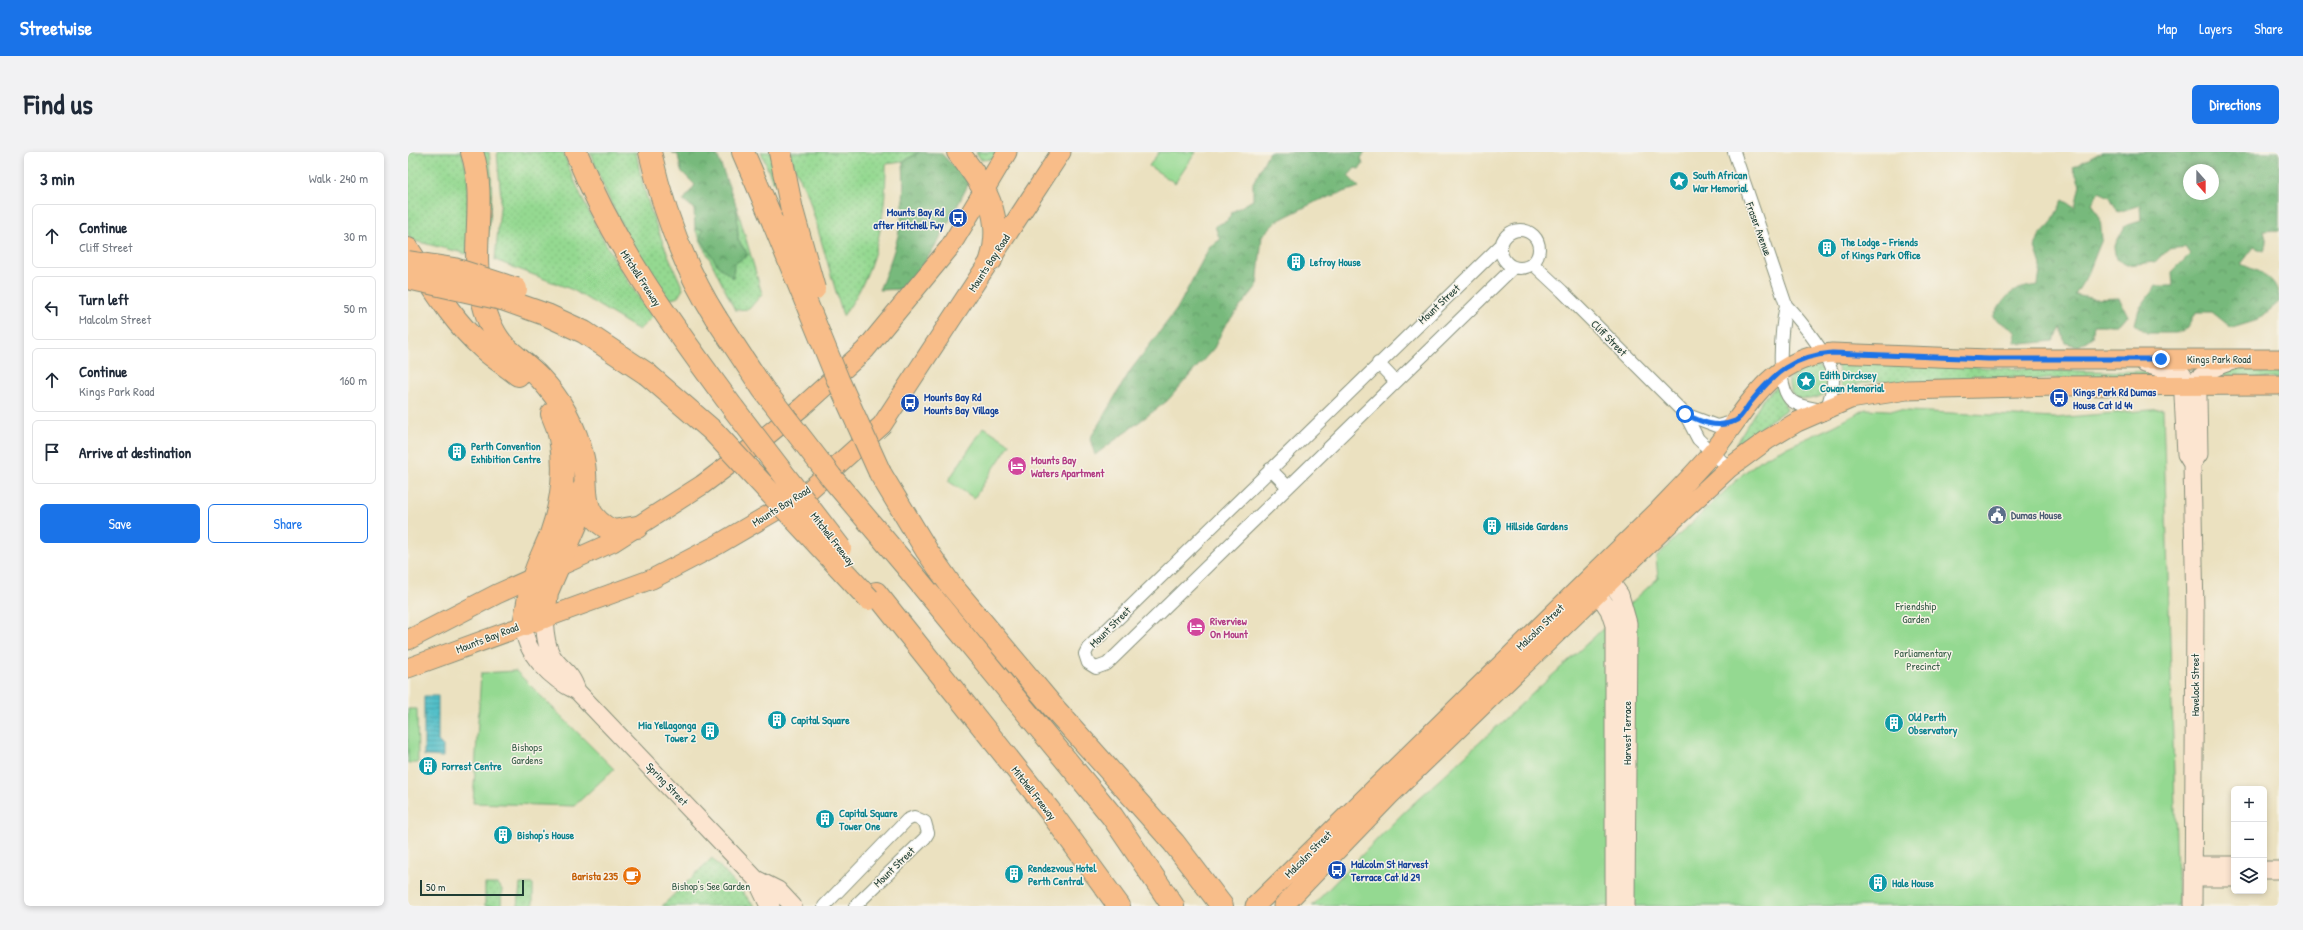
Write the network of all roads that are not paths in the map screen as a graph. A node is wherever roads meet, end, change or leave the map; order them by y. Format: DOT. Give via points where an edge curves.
graph roads {
  1 [pos="472,152"];
  2 [pos="576,152"];
  3 [pos="650,152"];
  4 [pos="743,152"];
  5 [pos="780,152"];
  6 [pos="958,152"];
  7 [pos="1007,152"];
  8 [pos="1061,152"];
  9 [pos="1734,152"];
  10 [pos="985,190"];
  11 [pos="1501,245"];
  12 [pos="408,249"];
  13 [pos="991,260"];
  14 [pos="408,262"];
  15 [pos="1533,264"];
  16 [pos="1514,267"];
  17 [pos="408,269"];
  18 [pos="408,278"];
  19 [pos="510,297"];
  20 [pos="1786,305"];
  21 [pos="1823,354"];
  22 [pos="2118,358"];
  23 [pos="2254,359"];
  24 [pos="2279,359"];
  25 [pos="1378,363"];
  26 [pos="652,370"];
  27 [pos="1781,370"];
  28 [pos="838,380"];
  29 [pos="1396,382"];
  30 [pos="2279,385"];
  31 [pos="2185,391"];
  32 [pos="1824,409"];
  33 [pos="1685,414"];
  34 [pos="1736,421"];
  35 [pos="1712,453"];
  36 [pos="774,464"];
  37 [pos="1729,468"];
  38 [pos="1270,469"];
  39 [pos="584,484"];
  40 [pos="1288,487"];
  41 [pos="637,527"];
  42 [pos="918,559"];
  43 [pos="556,568"];
  44 [pos="534,578"];
  45 [pos="1600,580"];
  46 [pos="872,596"];
  47 [pos="534,621"];
  48 [pos="408,640"];
  49 [pos="408,668"];
  50 [pos="2231,866"];
  51 [pos="2267,870"];
  52 [pos="2279,870"];
  53 [pos="2193,872"];
  54 [pos="2231,878"];
  55 [pos="756,879"];
  56 [pos="1256,905"];
  57 [pos="771,906"];
  58 [pos="793,906"];
  59 [pos="824,906"];
  60 [pos="855,906"];
  61 [pos="1119,906"];
  62 [pos="1173,906"];
  63 [pos="1222,906"];
  64 [pos="1283,906"];
  65 [pos="1614,906"];
  66 [pos="1626,906"];
  67 [pos="2193,906"];
  1 -- 39 [label="highway" via="479,188 478,280 486,313 505,347 540,378 564,410 583,459"];
  2 -- 36 [label="highway, Mitchell Freeway, bridge" via="595,197 623,250 685,343"];
  3 -- 42 [label="highway, bridge" via="672,229 699,291 716,318 763,389 831,477"];
  4 -- 28 [label="highway, bridge"];
  5 -- 28 [label="highway, bridge" via="792,210"];
  6 -- 10 [label="highway"];
  7 -- 10 [label="main road"];
  8 -- 13 [label="main road, Mounts Bay Road"];
  9 -- 20 [label="street, Fraser Avenue"];
  10 -- 13 [label="highway" via="997,227 996,244"];
  10 -- 41 [label="main road" via="950,247 865,350 754,446"];
  11 -- 15 [label="street" via="1504,237 1518,229 1533,234 1540,249"];
  11 -- 16 [label="street" via="1504,259"];
  11 -- 25 [label="street, Mount Street"];
  12 -- 44 [label="highway" via="450,312 484,349 511,368 536,391 546,403 557,427 563,466 559,505"];
  13 -- 47 [label="main road, Mounts Bay Road" via="882,425 806,493 652,579"];
  14 -- 19 [label="highway, bridge" via="454,269"];
  15 -- 16 [label="street"];
  15 -- 33 [label="street, Cliff Street"];
  16 -- 29 [label="street, Mount Street"];
  17 -- 19 [label="highway, bridge"];
  18 -- 19 [label="highway, bridge"];
  19 -- 26 [label="highway" via="584,332"];
  20 -- 21 [label="street, Fraser Avenue" via="1800,320"];
  20 -- 27 [label="street, Fraser Avenue" via="1782,327"];
  21 -- 22 [label="main road, Kings Park Road" via="1988,359"];
  21 -- 27 [label="main road, Malcolm Street" via="1796,361"];
  21 -- 32 [label="street, Fraser Avenue" via="1833,377 1833,386"];
  22 -- 23 [label="main road, Kings Park Road"];
  22 -- 31 [label="main road" via="2178,371 2186,377"];
  23 -- 24 [label="main road, Kings Park Road"];
  23 -- 31 [label="main road" via="2236,360 2216,367"];
  25 -- 29 [label="street"];
  25 -- 38 [label="street, Mount Street"];
  26 -- 36 [label="highway"];
  26 -- 46 [label="highway, bridge"];
  27 -- 32 [label="street, Fraser Avenue" via="1783,388 1791,400"];
  27 -- 34 [label="main road, Malcolm Street"];
  28 -- 42 [label="highway, bridge"];
  29 -- 40 [label="street, Mount Street"];
  30 -- 31 [label="main road" via="2217,386"];
  31 -- 32 [label="main road" via="1907,390 1873,394"];
  31 -- 53 [label="main road, Havelock Street" via="2186,454 2192,464 2195,612"];
  32 -- 37 [label="main road, Malcolm Street" via="1767,440"];
  33 -- 34 [label="street, Cliff Street" via="1717,426"];
  33 -- 35 [label="street, Cliff Street" via="1698,439"];
  34 -- 35 [label="main road, Malcolm Street"];
  35 -- 37 [label="street, Cliff Street"];
  35 -- 45 [label="main road, Malcolm Street" via="1658,511"];
  36 -- 46 [label="highway, Mitchell Freeway, bridge"];
  37 -- 45 [label="main road, Malcolm Street"];
  38 -- 40 [label="street"];
  38 -- 40 [label="street, Mount Street" via="1088,648 1085,654 1088,663 1096,668 1104,666"];
  39 -- 41 [label="highway" via="588,506 600,524 613,531"];
  39 -- 43 [label="highway" via="576,525"];
  41 -- 43 [label="main road" via="595,551"];
  42 -- 62 [label="highway" via="950,619 1112,816"];
  42 -- 63 [label="highway" via="955,589 1053,707 1174,843"];
  43 -- 44 [label="main road"];
  43 -- 47 [label="highway"];
  44 -- 47 [label="highway"];
  44 -- 48 [label="main road"];
  45 -- 56 [label="main road, Malcolm Street"];
  45 -- 64 [label="main road, Malcolm Street"];
  45 -- 65 [label="main road, Harvest Terrace" via="1614,625"];
  45 -- 66 [label="main road, Harvest Terrace" via="1624,603 1628,623"];
  46 -- 61 [label="highway, Mitchell Freeway" via="942,677 1049,810"];
  47 -- 49 [label="main road, Mounts Bay Road"];
  47 -- 55 [label="main road, Spring Street" via="552,655 573,678 577,691"];
  50 -- 53 [label="main road"];
  51 -- 52 [label="main road"];
  53 -- 54 [label="main road"];
  53 -- 67 [label="main road, Havelock Street"];
  55 -- 57 [label="main road, Spring Street"];
  55 -- 58 [label="main road, Spring Street" via="778,890"];
  59 -- 60 [label="street, Mount Street" via="907,820 914,817 925,822 928,833 924,838"];
}
